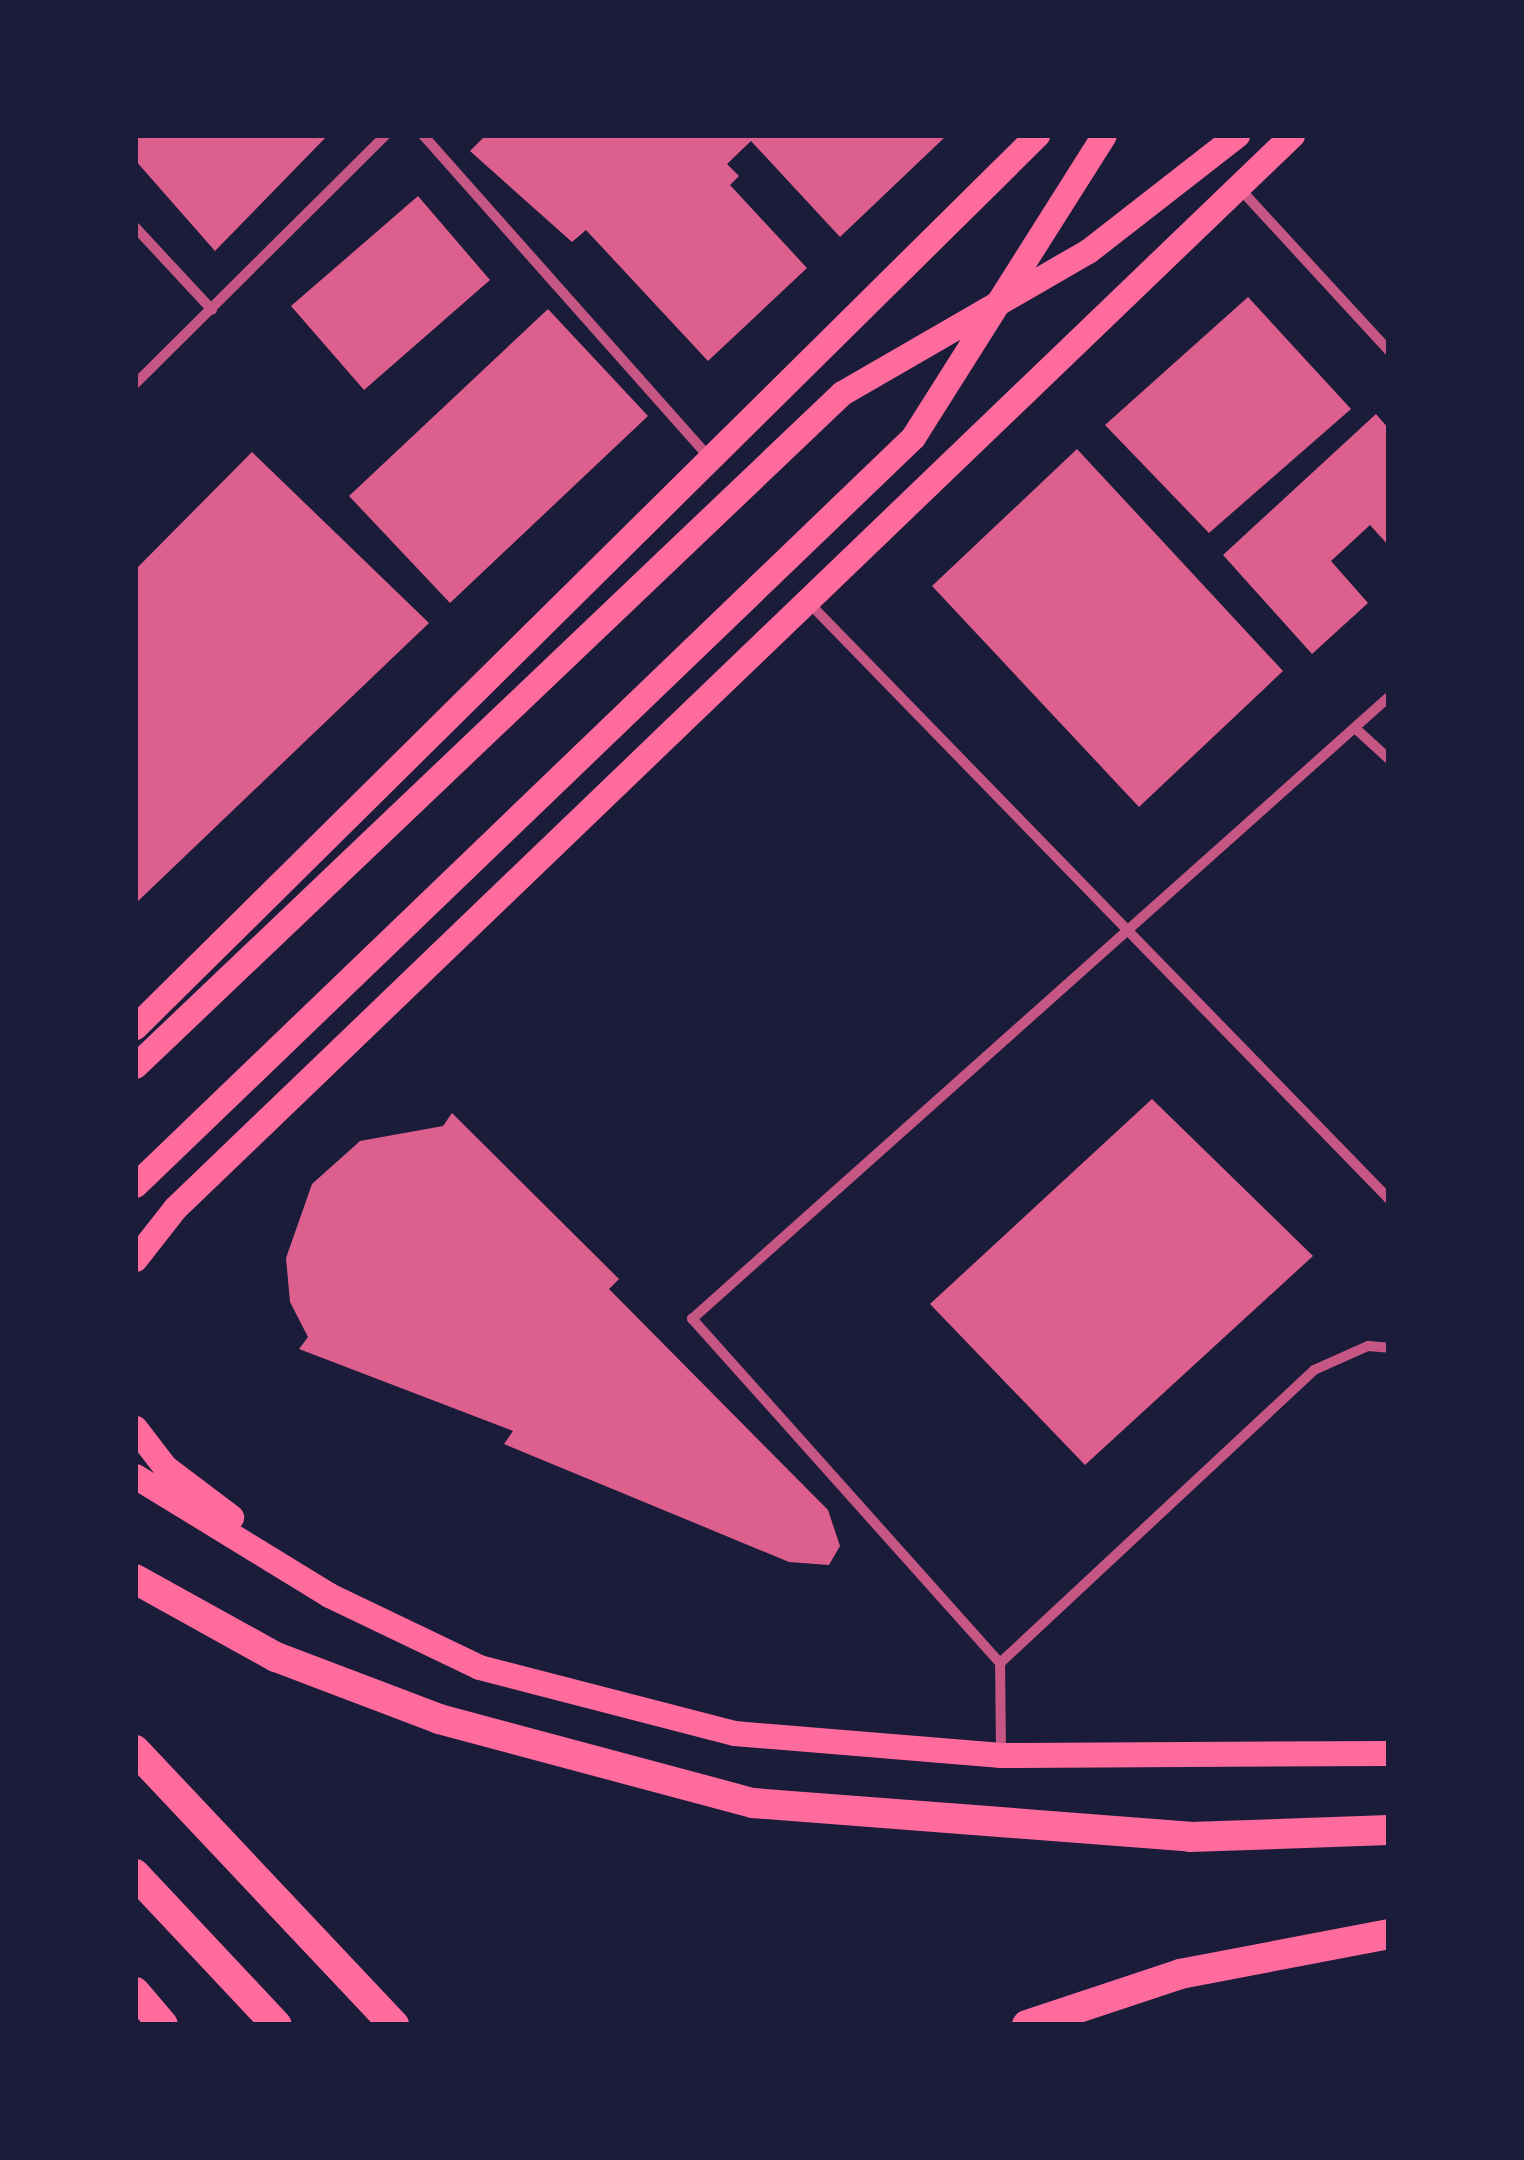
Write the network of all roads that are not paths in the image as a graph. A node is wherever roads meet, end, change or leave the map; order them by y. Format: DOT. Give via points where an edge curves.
graph roads {
  1 [pos="386,135"];
  2 [pos="423,135"];
  3 [pos="1037,135"];
  4 [pos="1104,135"];
  5 [pos="1236,135"];
  6 [pos="1292,135"];
  7 [pos="1242,190"];
  8 [pos="135,228"];
  9 [pos="995,302"];
  10 [pos="212,310"];
  11 [pos="1389,351"];
  12 [pos="135,384"];
  13 [pos="706,454"];
  14 [pos="812,606"];
  15 [pos="1389,697"];
  16 [pos="1355,728"];
  17 [pos="1389,759"];
  18 [pos="1126,926"];
  19 [pos="135,1027"];
  20 [pos="135,1066"];
  21 [pos="135,1185"];
  22 [pos="1389,1199"];
  23 [pos="135,1259"];
  24 [pos="1388,1350"];
  25 [pos="135,1428"];
  26 [pos="135,1476"];
  27 [pos="135,1579"];
  28 [pos="328,1595"];
  29 [pos="1000,1663"];
  30 [pos="135,1750"];
  31 [pos="1389,1753"];
  32 [pos="1001,1755"];
  33 [pos="1389,1830"];
  34 [pos="135,1874"];
  35 [pos="284,1910"];
  36 [pos="1389,1934"];
  37 [pos="135,1992"];
  38 [pos="135,2005"];
  39 [pos="150,2025"];
  40 [pos="163,2025"];
  41 [pos="277,2025"];
  42 [pos="394,2025"];
  43 [pos="415,2025"];
  44 [pos="1028,2025"];
  1 -- 10 [label="street"];
  2 -- 13 [label="street"];
  3 -- 13 [label="main road"];
  4 -- 9 [label="main road"];
  5 -- 9 [label="main road" via="1154,206"];
  6 -- 7 [label="main road"];
  7 -- 11 [label="street"];
  7 -- 14 [label="main road"];
  8 -- 10 [label="street"];
  9 -- 20 [label="main road" via="842,393"];
  9 -- 21 [label="main road" via="913,437"];
  10 -- 12 [label="street"];
  13 -- 19 [label="main road"];
  14 -- 18 [label="street"];
  14 -- 23 [label="main road" via="175,1208"];
  15 -- 16 [label="street"];
  16 -- 17 [label="street"];
  16 -- 18 [label="street"];
  18 -- 22 [label="street"];
  18 -- 29 [label="street" via="692,1319"];
  24 -- 29 [label="street" via="1368,1346 1314,1370"];
  25 -- 28 [label="main road" via="165,1467"];
  26 -- 28 [label="main road"];
  27 -- 33 [label="highway" via="276,1657 439,1719 753,1803 1190,1837"];
  28 -- 32 [label="main road" via="479,1667 734,1733"];
  29 -- 32 [label="street"];
  30 -- 35 [label="highway"];
  31 -- 32 [label="main road"];
  34 -- 41 [label="highway"];
  35 -- 42 [label="highway"];
  35 -- 43 [label="highway"];
  36 -- 44 [label="highway" via="1180,1974"];
  37 -- 40 [label="highway"];
  38 -- 39 [label="highway"];
}
